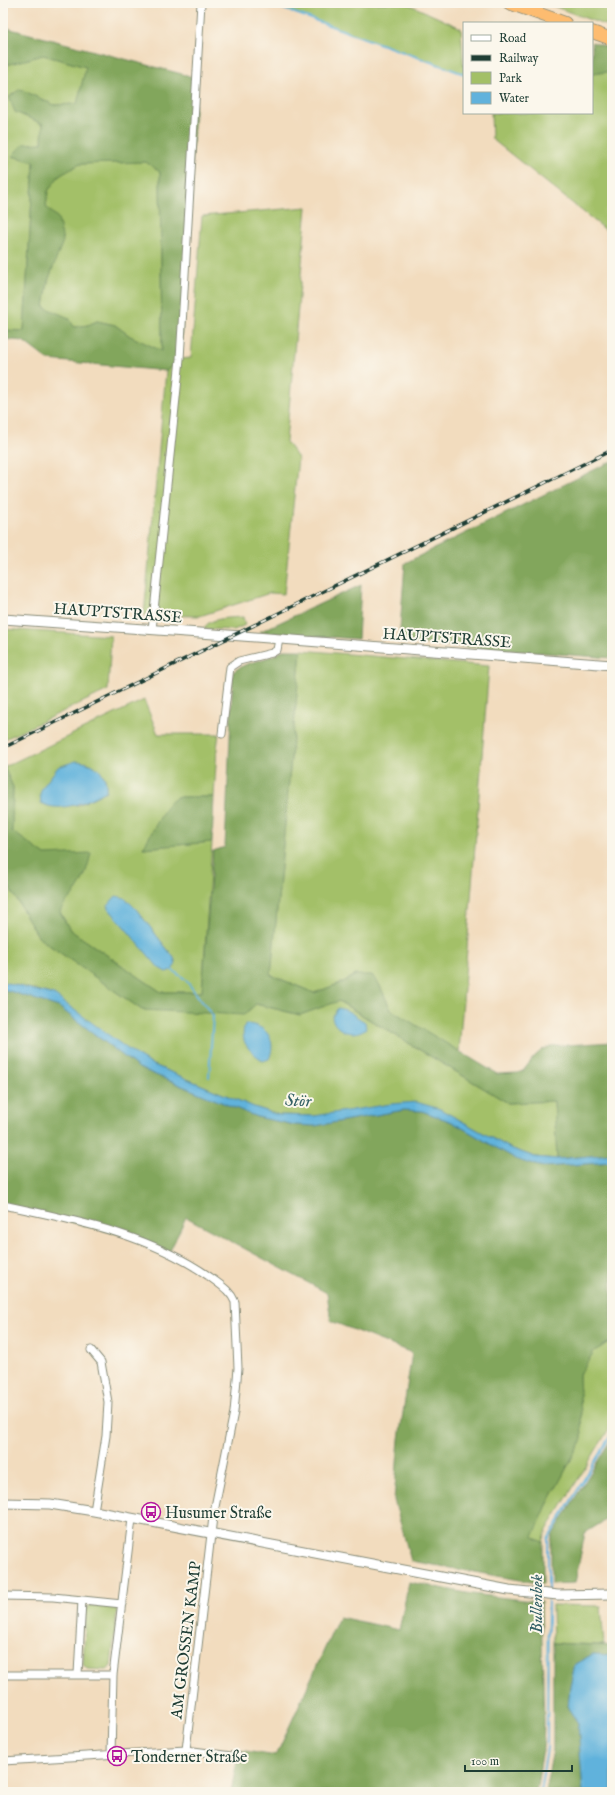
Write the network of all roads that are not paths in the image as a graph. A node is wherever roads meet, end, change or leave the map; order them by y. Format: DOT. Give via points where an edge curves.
graph roads {
  1 [pos="201,3"];
  2 [pos="509,3"];
  3 [pos="562,22"];
  4 [pos="593,32"];
  5 [pos="612,39"];
  6 [pos="3,619"];
  7 [pos="152,630"];
  8 [pos="279,639"];
  9 [pos="612,665"];
  10 [pos="222,734"];
  11 [pos="3,1205"];
  12 [pos="92,1350"];
  13 [pos="3,1503"];
  14 [pos="94,1511"];
  15 [pos="132,1519"];
  16 [pos="212,1533"];
  17 [pos="612,1594"];
  18 [pos="3,1596"];
  19 [pos="82,1600"];
  20 [pos="122,1604"];
  21 [pos="78,1674"];
  22 [pos="3,1675"];
  23 [pos="113,1676"];
  24 [pos="186,1750"];
  25 [pos="111,1754"];
  26 [pos="239,1757"];
  27 [pos="3,1761"];
  1 -- 7 [label="street" via="180,359"];
  2 -- 3 [label="highway"];
  4 -- 5 [label="highway"];
  6 -- 7 [label="street, HAUPTSTRASSE"];
  7 -- 8 [label="street, HAUPTSTRASSE"];
  8 -- 9 [label="street, HAUPTSTRASSE"];
  8 -- 10 [label="street" via="277,650 272,653 230,666"];
  11 -- 16 [label="street" via="81,1222 134,1238 195,1267 231,1293 236,1302 238,1368 234,1412"];
  12 -- 14 [label="street" via="101,1362 108,1402 106,1436"];
  13 -- 14 [label="street" via="50,1504"];
  14 -- 15 [label="street"];
  15 -- 16 [label="street"];
  15 -- 20 [label="street"];
  16 -- 17 [label="street" via="469,1583 558,1595"];
  16 -- 24 [label="street, AM GROSSEN KAMP"];
  18 -- 19 [label="street"];
  19 -- 20 [label="street"];
  19 -- 21 [label="street"];
  20 -- 23 [label="street"];
  21 -- 22 [label="street"];
  21 -- 23 [label="street"];
  23 -- 25 [label="street"];
  24 -- 25 [label="street"];
  24 -- 26 [label="street"];
  25 -- 27 [label="street"];
}
